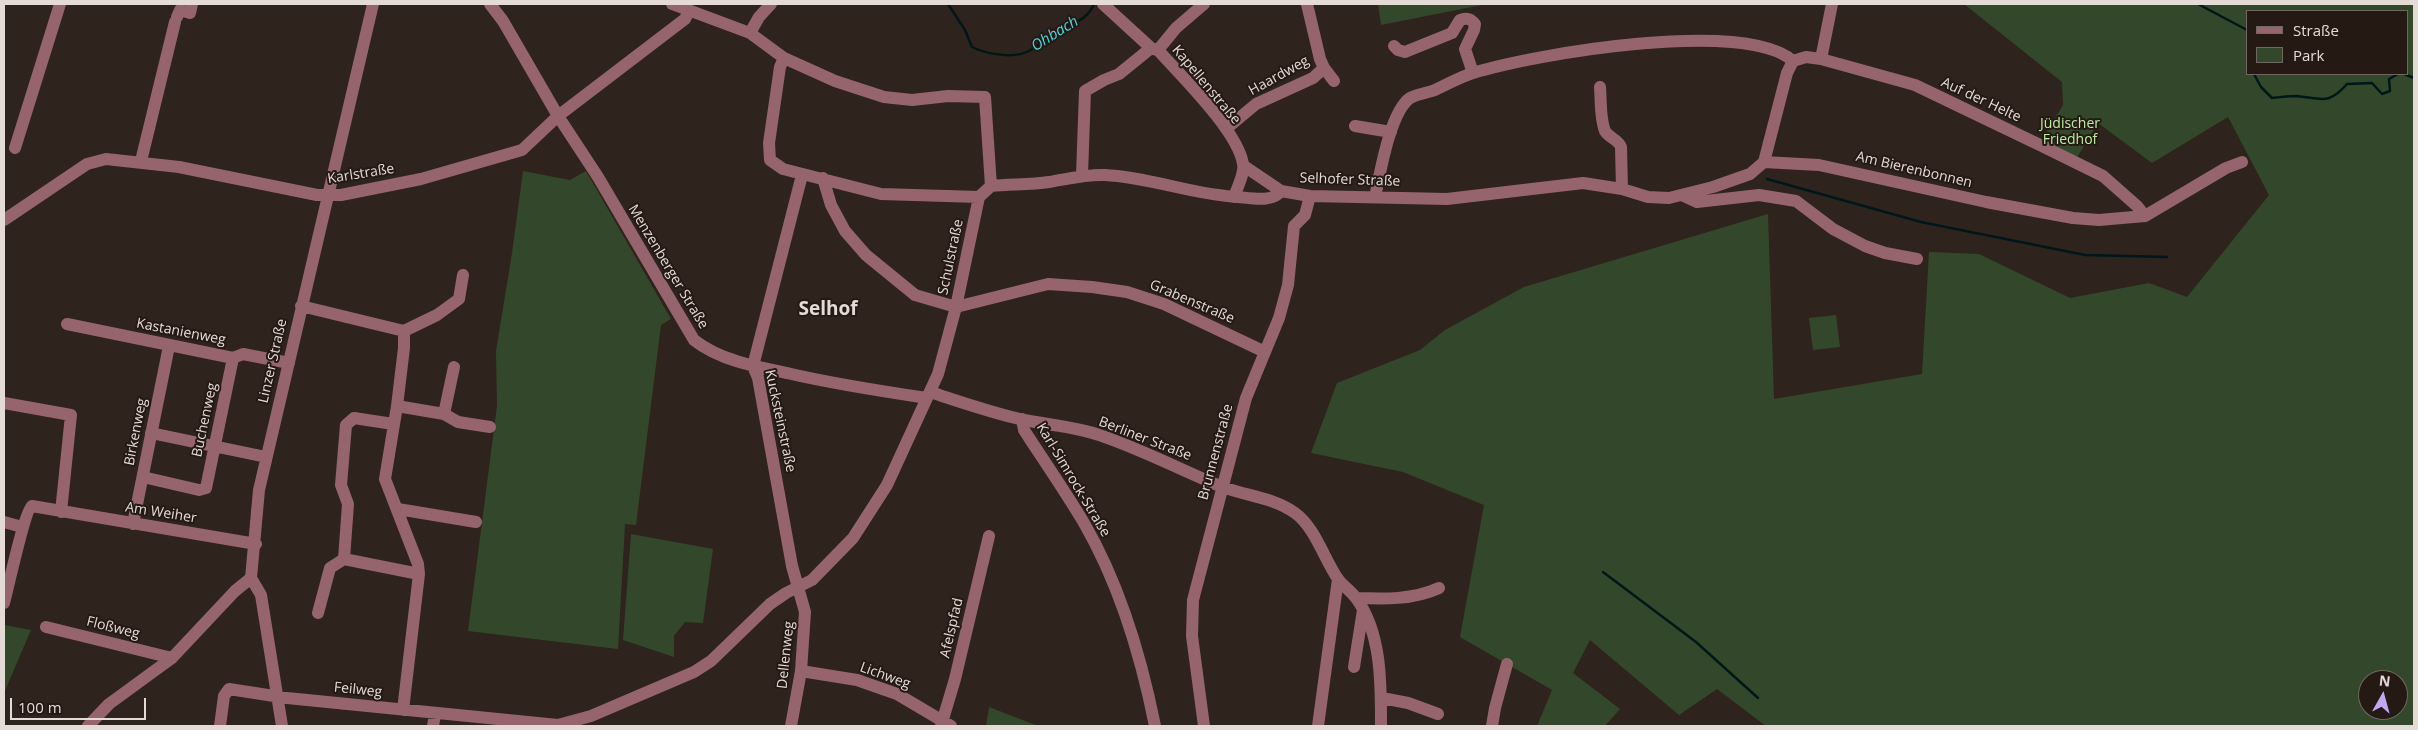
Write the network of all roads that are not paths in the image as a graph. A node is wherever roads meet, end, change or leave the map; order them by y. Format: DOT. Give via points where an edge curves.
graph roads {
  1 [pos="60,4"];
  2 [pos="192,4"];
  3 [pos="373,4"];
  4 [pos="490,4"];
  5 [pos="672,4"];
  6 [pos="770,4"];
  7 [pos="1102,4"];
  8 [pos="1204,4"];
  9 [pos="1307,4"];
  10 [pos="1832,4"];
  11 [pos="689,11"];
  12 [pos="750,33"];
  13 [pos="1394,46"];
  14 [pos="1154,49"];
  15 [pos="784,58"];
  16 [pos="1821,59"];
  17 [pos="1793,61"];
  18 [pos="1324,68"];
  19 [pos="1473,73"];
  20 [pos="1334,80"];
  21 [pos="1600,87"];
  22 [pos="558,116"];
  23 [pos="1355,126"];
  24 [pos="1226,129"];
  25 [pos="1391,132"];
  26 [pos="15,148"];
  27 [pos="141,161"];
  28 [pos="1764,162"];
  29 [pos="2242,162"];
  30 [pos="1244,166"];
  31 [pos="802,175"];
  32 [pos="1082,175"];
  33 [pos="823,178"];
  34 [pos="991,186"];
  35 [pos="1622,189"];
  36 [pos="1281,191"];
  37 [pos="327,195"];
  38 [pos="1310,196"];
  39 [pos="1684,196"];
  40 [pos="979,197"];
  41 [pos="1234,197"];
  42 [pos="1375,198"];
  43 [pos="2145,216"];
  44 [pos="4,220"];
  45 [pos="1917,259"];
  46 [pos="463,275"];
  47 [pos="301,306"];
  48 [pos="956,307"];
  49 [pos="67,324"];
  50 [pos="404,331"];
  51 [pos="169,346"];
  52 [pos="1265,352"];
  53 [pos="233,358"];
  54 [pos="289,363"];
  55 [pos="752,366"];
  56 [pos="454,367"];
  57 [pos="928,395"];
  58 [pos="4,404"];
  59 [pos="397,406"];
  60 [pos="444,414"];
  61 [pos="1020,419"];
  62 [pos="393,424"];
  63 [pos="490,427"];
  64 [pos="151,433"];
  65 [pos="215,446"];
  66 [pos="266,457"];
  67 [pos="143,477"];
  68 [pos="1222,487"];
  69 [pos="398,509"];
  70 [pos="61,512"];
  71 [pos="4,522"];
  72 [pos="476,522"];
  73 [pos="133,524"];
  74 [pos="22,527"];
  75 [pos="989,536"];
  76 [pos="256,544"];
  77 [pos="344,559"];
  78 [pos="419,574"];
  79 [pos="252,578"];
  80 [pos="1338,579"];
  81 [pos="798,587"];
  82 [pos="1439,588"];
  83 [pos="1356,598"];
  84 [pos="4,603"];
  85 [pos="1363,610"];
  86 [pos="318,613"];
  87 [pos="46,627"];
  88 [pos="172,658"];
  89 [pos="1507,664"];
  90 [pos="1354,667"];
  91 [pos="801,672"];
  92 [pos="277,696"];
  93 [pos="1382,698"];
  94 [pos="403,710"];
  95 [pos="1438,714"];
  96 [pos="434,720"];
  97 [pos="945,724"];
  98 [pos="574,725"];
  99 [pos="88,726"];
  100 [pos="220,726"];
  101 [pos="282,726"];
  102 [pos="791,726"];
  103 [pos="1155,726"];
  104 [pos="1204,726"];
  105 [pos="1318,726"];
  106 [pos="1381,726"];
  107 [pos="1492,726"];
  1 -- 26 [label="street"];
  2 -- 27 [label="street" via="190,13 180,10 176,19"];
  3 -- 37 [label="street, Linzer Straße"];
  4 -- 22 [label="street, Menzenberger Straße"];
  5 -- 11 [label="street"];
  6 -- 12 [label="street"];
  7 -- 14 [label="street, Kapellenstraße"];
  8 -- 14 [label="street"];
  9 -- 18 [label="street, Haardweg"];
  10 -- 16 [label="street"];
  11 -- 12 [label="street"];
  11 -- 22 [label="street, Karlstraße" via="685,19"];
  12 -- 15 [label="street"];
  13 -- 19 [label="street" via="1406,52 1452,33 1460,20 1472,20 1474,30 1465,49"];
  14 -- 24 [label="street, Kapellenstraße"];
  14 -- 32 [label="street" via="1119,74 1084,91"];
  15 -- 31 [label="street" via="770,133 770,160 783,169"];
  15 -- 34 [label="street" via="835,81 884,97 912,100 948,96 985,97"];
  16 -- 17 [label="street, Auf der Helte" via="1806,57"];
  16 -- 43 [label="street, Auf der Helte" via="1915,85 2042,146 2103,176"];
  17 -- 19 [label="street" via="1784,53 1764,47 1719,41 1642,42 1598,47"];
  17 -- 28 [label="street" via="1787,72"];
  18 -- 20 [label="street, Haardweg"];
  18 -- 24 [label="street, Haardweg" via="1313,78 1256,104"];
  19 -- 25 [label="street" via="1410,98"];
  21 -- 35 [label="street" via="1605,130 1621,147"];
  22 -- 37 [label="street, Karlstraße" via="522,150 421,179"];
  22 -- 55 [label="street, Menzenberger Straße" via="694,340 707,349"];
  23 -- 25 [label="street"];
  24 -- 30 [label="street, Kapellenstraße"];
  25 -- 42 [label="street"];
  27 -- 37 [label="street, Karlstraße"];
  27 -- 44 [label="street, Karlstraße" via="106,159 87,164"];
  28 -- 39 [label="street" via="1750,174"];
  28 -- 43 [label="street, Am Bierenbonnen" via="1819,165 2073,218 2099,220"];
  29 -- 43 [label="street" via="2226,168"];
  30 -- 36 [label="street"];
  30 -- 41 [label="street"];
  31 -- 33 [label="street"];
  31 -- 55 [label="street, Kucksteinstraße"];
  32 -- 34 [label="street, Selhofer Straße" via="1035,184"];
  32 -- 41 [label="street, Selhofer Straße" via="1144,178"];
  33 -- 40 [label="street" via="882,194"];
  33 -- 48 [label="street" via="831,205 845,231 866,255 915,295"];
  34 -- 40 [label="street"];
  35 -- 39 [label="street, Selhofer Straße" via="1648,197"];
  35 -- 42 [label="street, Selhofer Straße" via="1583,183 1447,199"];
  36 -- 38 [label="street, Selhofer Straße"];
  36 -- 41 [label="street, Selhofer Straße" via="1275,197"];
  37 -- 47 [label="street, Linzer Straße"];
  38 -- 42 [label="street, Selhofer Straße"];
  38 -- 52 [label="street, Brunnenstraße" via="1305,215 1294,226 1288,285"];
  39 -- 45 [label="street, Selhofer Straße" via="1697,202 1759,195 1786,199 1802,205 1833,229 1865,246"];
  40 -- 48 [label="street, Schulstraße"];
  46 -- 50 [label="street" via="459,299 437,315"];
  47 -- 50 [label="street"];
  47 -- 54 [label="street, Linzer Straße"];
  48 -- 52 [label="street, Grabenstraße" via="1048,284 1127,292 1164,304"];
  48 -- 57 [label="street, Schulstraße" via="938,374"];
  49 -- 51 [label="street, Kastanienweg"];
  50 -- 59 [label="street"];
  51 -- 53 [label="street, Kastanienweg"];
  51 -- 64 [label="street, Birkenweg"];
  52 -- 68 [label="street, Brunnenstraße" via="1246,398"];
  53 -- 54 [label="street, Kastanienweg" via="243,354"];
  53 -- 65 [label="street, Buchenweg"];
  54 -- 66 [label="street, Linzer Straße"];
  55 -- 57 [label="street, Menzenberger Straße" via="833,383"];
  55 -- 81 [label="street, Kucksteinstraße" via="758,378"];
  56 -- 60 [label="street"];
  57 -- 61 [label="street, Menzenberger Straße"];
  57 -- 81 [label="street, Schulstraße" via="887,485 869,516 834,559 812,580"];
  58 -- 70 [label="street" via="72,415"];
  59 -- 60 [label="street"];
  59 -- 62 [label="street"];
  60 -- 63 [label="street" via="458,422"];
  61 -- 68 [label="street, Berliner Straße" via="1100,435 1166,460"];
  61 -- 103 [label="street, Karl-Simrock-Straße" via="1084,523 1107,569 1139,655"];
  62 -- 69 [label="street" via="386,479"];
  62 -- 77 [label="street" via="354,418 346,425 341,485 348,504"];
  64 -- 65 [label="street"];
  64 -- 67 [label="street, Birkenweg"];
  65 -- 66 [label="street"];
  65 -- 67 [label="street, Buchenweg" via="206,488 200,490"];
  66 -- 76 [label="street, Linzer Straße" via="259,490"];
  67 -- 73 [label="street, Birkenweg"];
  68 -- 80 [label="street, Berliner Straße" via="1272,501 1296,513 1321,545"];
  68 -- 104 [label="street, Brunnenstraße" via="1193,600 1192,636"];
  69 -- 72 [label="street"];
  69 -- 78 [label="street"];
  70 -- 73 [label="street, Am Weiher"];
  70 -- 74 [label="street, Am Weiher" via="32,506 28,508"];
  71 -- 74 [label="street"];
  73 -- 76 [label="street, Am Weiher"];
  74 -- 84 [label="street, Am Weiher"];
  75 -- 97 [label="street, Afelspfad"];
  76 -- 79 [label="street, Linzer Straße"];
  77 -- 78 [label="street"];
  77 -- 86 [label="street" via="330,568"];
  78 -- 94 [label="street"];
  79 -- 88 [label="street" via="235,591"];
  79 -- 92 [label="street" via="261,595"];
  80 -- 83 [label="street, Berliner Straße"];
  80 -- 105 [label="street"];
  81 -- 91 [label="street, Dellenweg" via="805,612"];
  81 -- 98 [label="street, Schulstraße" via="770,604 711,661 694,672"];
  82 -- 83 [label="street" via="1405,598"];
  83 -- 85 [label="street, Berliner Straße"];
  85 -- 90 [label="street"];
  85 -- 93 [label="street, Berliner Straße" via="1374,637"];
  87 -- 88 [label="street, Floßweg"];
  88 -- 99 [label="street" via="109,704"];
  89 -- 107 [label="street"];
  91 -- 97 [label="street, Lichweg" via="857,680 897,694"];
  91 -- 102 [label="street, Dellenweg"];
  92 -- 94 [label="street, Feilweg"];
  92 -- 100 [label="street, Feilweg" via="229,690 224,696"];
  92 -- 101 [label="street"];
  93 -- 95 [label="street"];
  93 -- 106 [label="street, Berliner Straße"];
  94 -- 96 [label="street, Feilweg"];
  96 -- 98 [label="street, Feilweg"];
}
